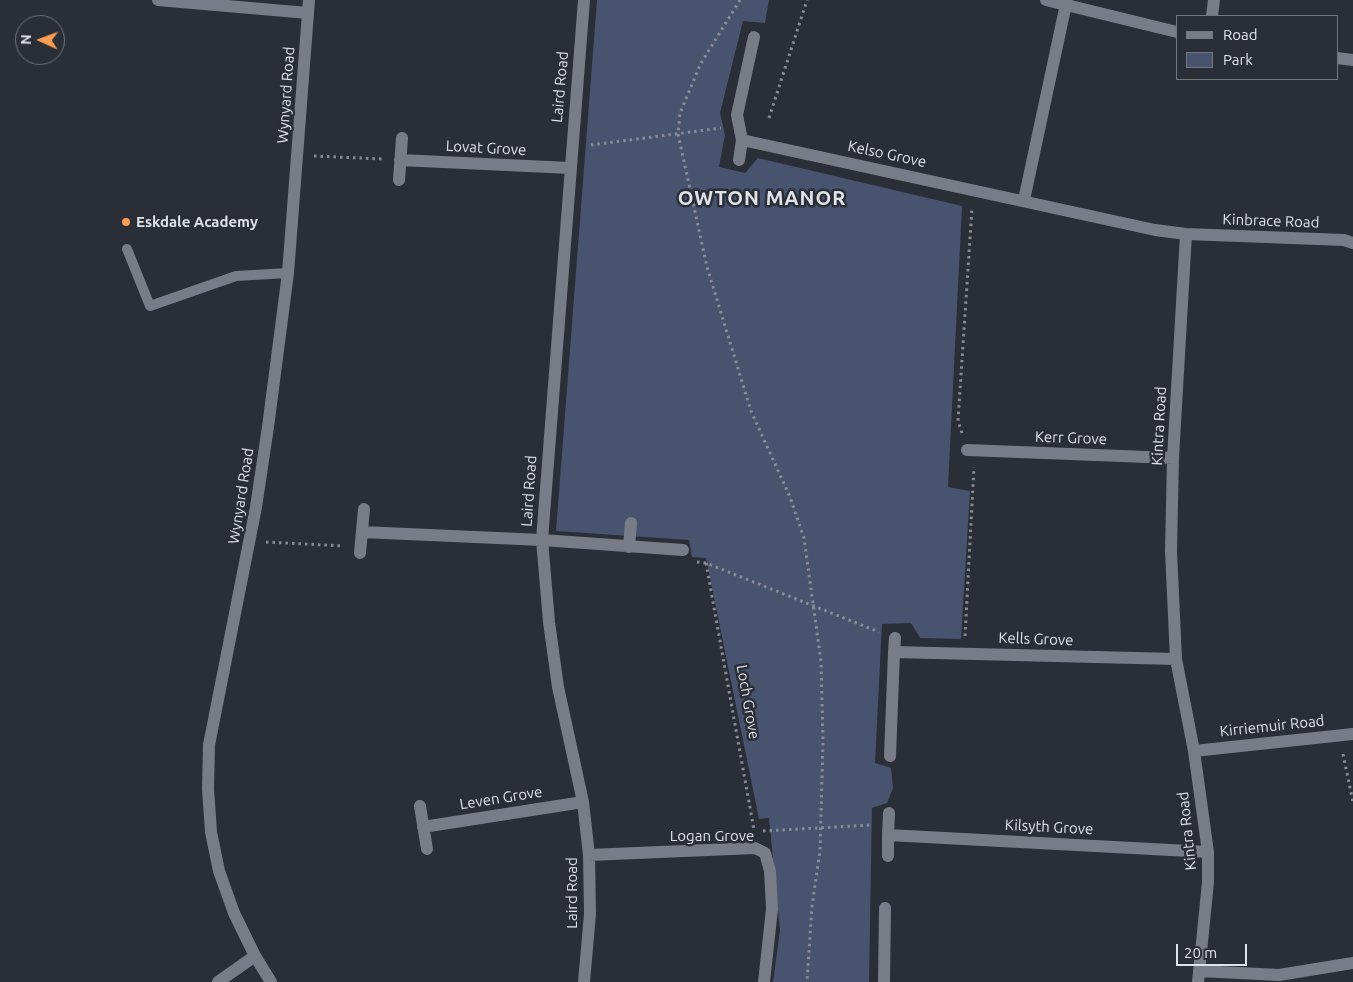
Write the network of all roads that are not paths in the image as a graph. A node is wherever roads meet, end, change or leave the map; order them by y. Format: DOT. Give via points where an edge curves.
graph roads {
  1 [pos="158,0"];
  2 [pos="584,0"];
  3 [pos="1046,0"];
  4 [pos="1214,0"];
  5 [pos="1066,4"];
  6 [pos="309,6"];
  7 [pos="1212,15"];
  8 [pos="1176,32"];
  9 [pos="754,37"];
  10 [pos="1338,58"];
  11 [pos="1353,60"];
  12 [pos="402,138"];
  13 [pos="742,140"];
  14 [pos="400,160"];
  15 [pos="739,160"];
  16 [pos="570,168"];
  17 [pos="399,180"];
  18 [pos="1024,200"];
  19 [pos="1186,234"];
  20 [pos="1353,243"];
  21 [pos="127,249"];
  22 [pos="288,273"];
  23 [pos="971,450"];
  24 [pos="1173,458"];
  25 [pos="364,509"];
  26 [pos="631,523"];
  27 [pos="362,532"];
  28 [pos="542,540"];
  29 [pos="629,547"];
  30 [pos="360,550"];
  31 [pos="684,550"];
  32 [pos="895,638"];
  33 [pos="894,652"];
  34 [pos="1176,660"];
  35 [pos="1353,734"];
  36 [pos="1194,751"];
  37 [pos="890,756"];
  38 [pos="583,802"];
  39 [pos="420,806"];
  40 [pos="423,827"];
  41 [pos="427,849"];
  42 [pos="1208,852"];
  43 [pos="589,855"];
  44 [pos="888,856"];
  45 [pos="885,908"];
  46 [pos="255,956"];
  47 [pos="1353,963"];
  48 [pos="1199,976"];
  49 [pos="218,982"];
  50 [pos="271,982"];
  51 [pos="584,982"];
  52 [pos="764,982"];
  53 [pos="884,982"];
  1 -- 6 [label="street"];
  2 -- 16 [label="street, Laird Road"];
  3 -- 5 [label="street"];
  4 -- 7 [label="street"];
  5 -- 8 [label="street"];
  5 -- 18 [label="street"];
  6 -- 22 [label="street, Wynyard Road"];
  9 -- 13 [label="street" via="737,115"];
  10 -- 11 [label="street"];
  12 -- 14 [label="street"];
  13 -- 15 [label="street"];
  13 -- 18 [label="street, Kelso Grove"];
  14 -- 16 [label="street, Lovat Grove"];
  14 -- 17 [label="street"];
  16 -- 28 [label="street, Laird Road"];
  18 -- 19 [label="street"];
  19 -- 20 [label="street, Kinbrace Road" via="1344,240"];
  19 -- 24 [label="street, Kintra Road"];
  21 -- 22 [label="lane" via="150,306 236,276"];
  22 -- 46 [label="street, Wynyard Road" via="250,541 209,745 211,832 219,871 234,913"];
  23 -- 24 [label="street, Kerr Grove"];
  24 -- 34 [label="street, Kintra Road" via="1171,551"];
  25 -- 27 [label="street"];
  26 -- 29 [label="street"];
  27 -- 28 [label="street"];
  27 -- 30 [label="street"];
  28 -- 29 [label="street"];
  28 -- 38 [label="street, Laird Road" via="558,687"];
  29 -- 31 [label="street"];
  32 -- 33 [label="street"];
  33 -- 34 [label="street, Kells Grove"];
  33 -- 37 [label="street"];
  34 -- 36 [label="street, Kintra Road"];
  35 -- 36 [label="street, Kirriemuir Road"];
  36 -- 42 [label="street, Kintra Road"];
  38 -- 40 [label="street, Leven Grove"];
  38 -- 43 [label="street, Laird Road"];
  39 -- 40 [label="street"];
  40 -- 41 [label="street"];
  42 -- 44 [label="street, Kilsyth Grove" via="889,824"];
  42 -- 48 [label="street, Kintra Road"];
  43 -- 51 [label="street, Laird Road" via="590,914"];
  43 -- 52 [label="street, Logan Grove" via="755,848 765,853 770,871 772,909"];
  45 -- 53 [label="street"];
  46 -- 49 [label="street"];
  46 -- 50 [label="street, Wynyard Road"];
  47 -- 48 [label="street" via="1279,975"];
}
